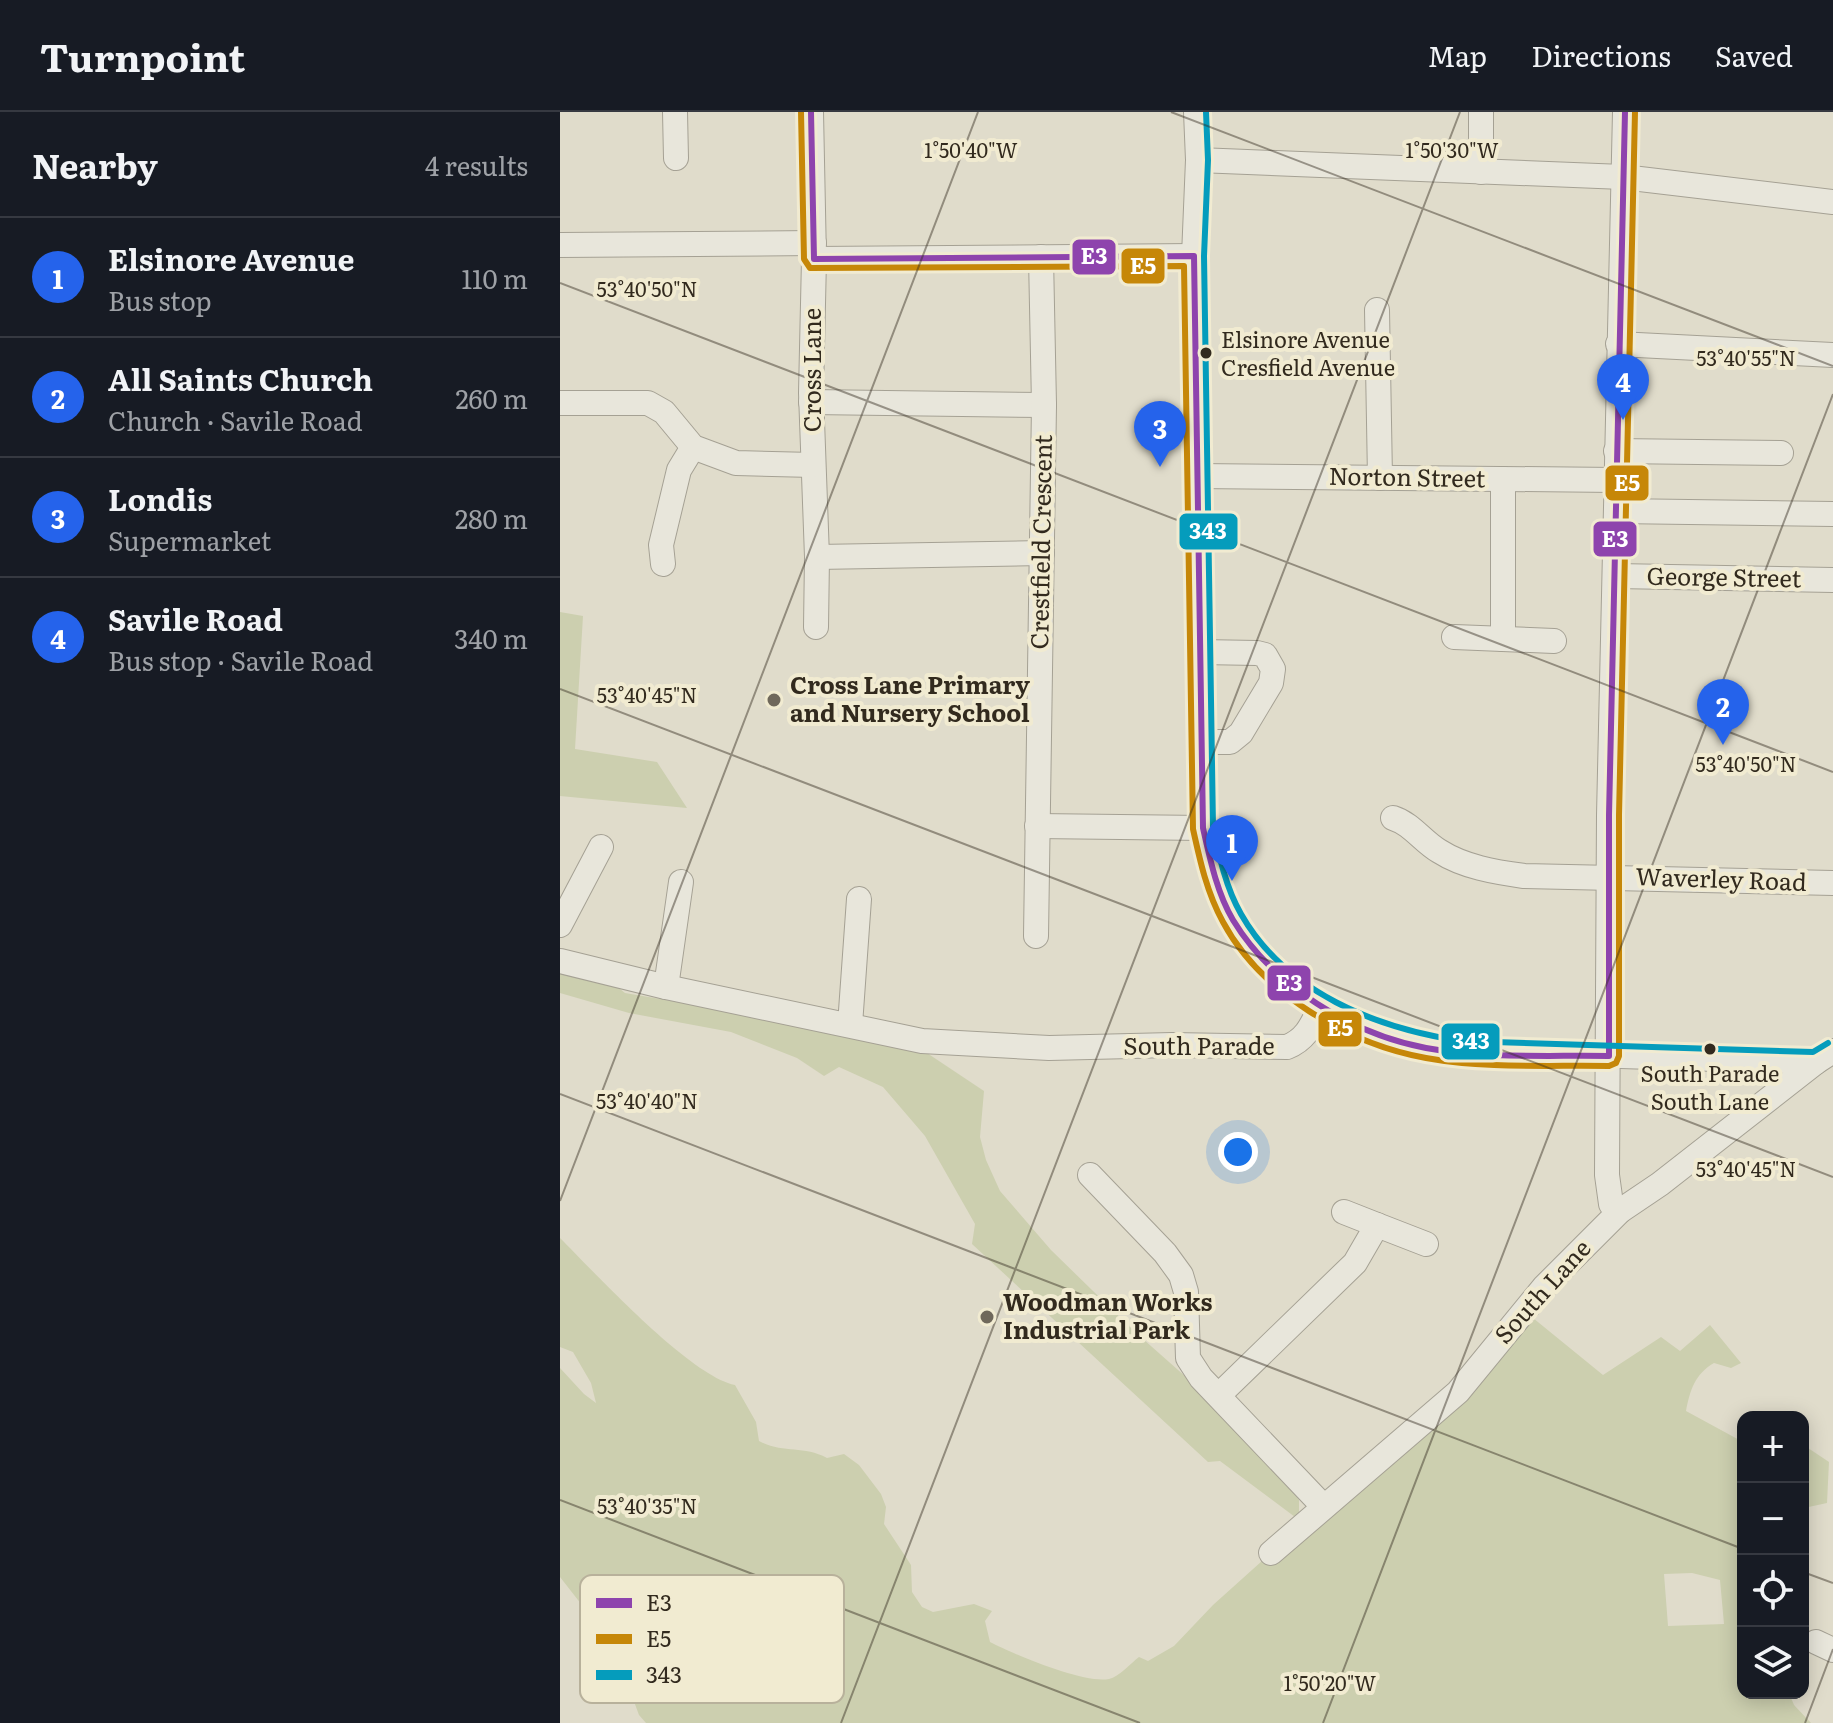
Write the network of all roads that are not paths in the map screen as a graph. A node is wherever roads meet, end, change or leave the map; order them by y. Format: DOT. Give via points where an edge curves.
graph roads {
  1 [pos="675,112"];
  2 [pos="811,112"];
  3 [pos="1196,112"];
  4 [pos="1481,112"];
  5 [pos="1625,112"];
  6 [pos="676,158"];
  7 [pos="1198,160"];
  8 [pos="1481,172"];
  9 [pos="1623,177"];
  10 [pos="1833,202"];
  11 [pos="560,245"];
  12 [pos="814,251"];
  13 [pos="1194,256"];
  14 [pos="1041,257"];
  15 [pos="1377,310"];
  16 [pos="1618,344"];
  17 [pos="1833,355"];
  18 [pos="811,402"];
  19 [pos="560,403"];
  20 [pos="1044,405"];
  21 [pos="693,447"];
  22 [pos="1616,451"];
  23 [pos="1781,453"];
  24 [pos="813,465"];
  25 [pos="1197,476"];
  26 [pos="1380,478"];
  27 [pos="1503,479"];
  28 [pos="1616,480"];
  29 [pos="1616,511"];
  30 [pos="1833,514"];
  31 [pos="658,542"];
  32 [pos="1042,553"];
  33 [pos="817,557"];
  34 [pos="1616,576"];
  35 [pos="1833,580"];
  36 [pos="816,627"];
  37 [pos="1454,637"];
  38 [pos="1503,639"];
  39 [pos="1554,641"];
  40 [pos="1201,652"];
  41 [pos="1202,742"];
  42 [pos="1393,818"];
  43 [pos="1037,826"];
  44 [pos="1203,828"];
  45 [pos="601,847"];
  46 [pos="1609,877"];
  47 [pos="681,882"];
  48 [pos="1833,883"];
  49 [pos="859,899"];
  50 [pos="560,925"];
  51 [pos="1036,936"];
  52 [pos="560,961"];
  53 [pos="666,987"];
  54 [pos="1321,1006"];
  55 [pos="850,1025"];
  56 [pos="1609,1056"];
  57 [pos="1824,1057"];
  58 [pos="1090,1175"];
  59 [pos="1620,1211"];
  60 [pos="1344,1212"];
  61 [pos="1377,1225"];
  62 [pos="1426,1244"];
  63 [pos="1219,1395"];
  64 [pos="1323,1506"];
  65 [pos="1271,1553"];
  1 -- 6 [label="street"];
  2 -- 12 [label="street, Cross Lane"];
  3 -- 7 [label="street"];
  4 -- 8 [label="street"];
  5 -- 9 [label="street"];
  7 -- 8 [label="street"];
  7 -- 13 [label="street"];
  8 -- 9 [label="street"];
  9 -- 10 [label="street"];
  9 -- 16 [label="street"];
  11 -- 12 [label="street"];
  12 -- 14 [label="street"];
  12 -- 18 [label="street, Cross Lane"];
  13 -- 14 [label="street"];
  13 -- 25 [label="street"];
  14 -- 20 [label="street, Crestfield Crescent"];
  15 -- 26 [label="street"];
  16 -- 17 [label="street"];
  16 -- 22 [label="street"];
  18 -- 20 [label="street"];
  18 -- 24 [label="street, Cross Lane"];
  19 -- 21 [label="street" via="648,403 664,412"];
  20 -- 32 [label="street, Crestfield Crescent"];
  21 -- 24 [label="street" via="736,463"];
  21 -- 31 [label="street" via="679,470"];
  22 -- 23 [label="street"];
  22 -- 28 [label="street"];
  24 -- 33 [label="street, Cross Lane"];
  25 -- 26 [label="street, Norton Street"];
  25 -- 40 [label="street"];
  26 -- 27 [label="street, Norton Street"];
  27 -- 28 [label="street, Norton Street"];
  27 -- 38 [label="street"];
  28 -- 29 [label="street"];
  29 -- 30 [label="street"];
  29 -- 34 [label="street"];
  32 -- 33 [label="street"];
  32 -- 43 [label="street, Crestfield Crescent"];
  33 -- 36 [label="street, Cross Lane"];
  34 -- 35 [label="street, George Street"];
  34 -- 46 [label="street"];
  37 -- 38 [label="street"];
  38 -- 39 [label="street"];
  40 -- 41 [label="street"];
  40 -- 41 [label="street" via="1257,653 1265,655 1273,669 1271,683 1241,733 1230,742"];
  41 -- 44 [label="street"];
  42 -- 46 [label="street, Waverley Road" via="1437,851 1491,871"];
  43 -- 44 [label="street"];
  43 -- 51 [label="street, Crestfield Crescent"];
  44 -- 54 [label="street" via="1215,879 1233,920 1280,976"];
  45 -- 50 [label="street"];
  46 -- 48 [label="street, Waverley Road"];
  46 -- 56 [label="street"];
  47 -- 53 [label="street"];
  49 -- 55 [label="street"];
  52 -- 53 [label="street, South Parade"];
  53 -- 55 [label="street, South Parade"];
  54 -- 55 [label="street, South Parade" via="1310,1029 1287,1047 1049,1048 922,1041"];
  54 -- 56 [label="street" via="1425,1048"];
  56 -- 57 [label="street"];
  56 -- 59 [label="street" via="1607,1175 1611,1204"];
  57 -- 59 [label="street, South Lane"];
  58 -- 63 [label="street" via="1181,1275 1188,1358"];
  59 -- 64 [label="street, South Lane" via="1544,1287 1458,1392"];
  60 -- 61 [label="street"];
  61 -- 62 [label="street"];
  61 -- 63 [label="street" via="1355,1263"];
  63 -- 64 [label="street"];
  64 -- 65 [label="street, South Lane"];
}
